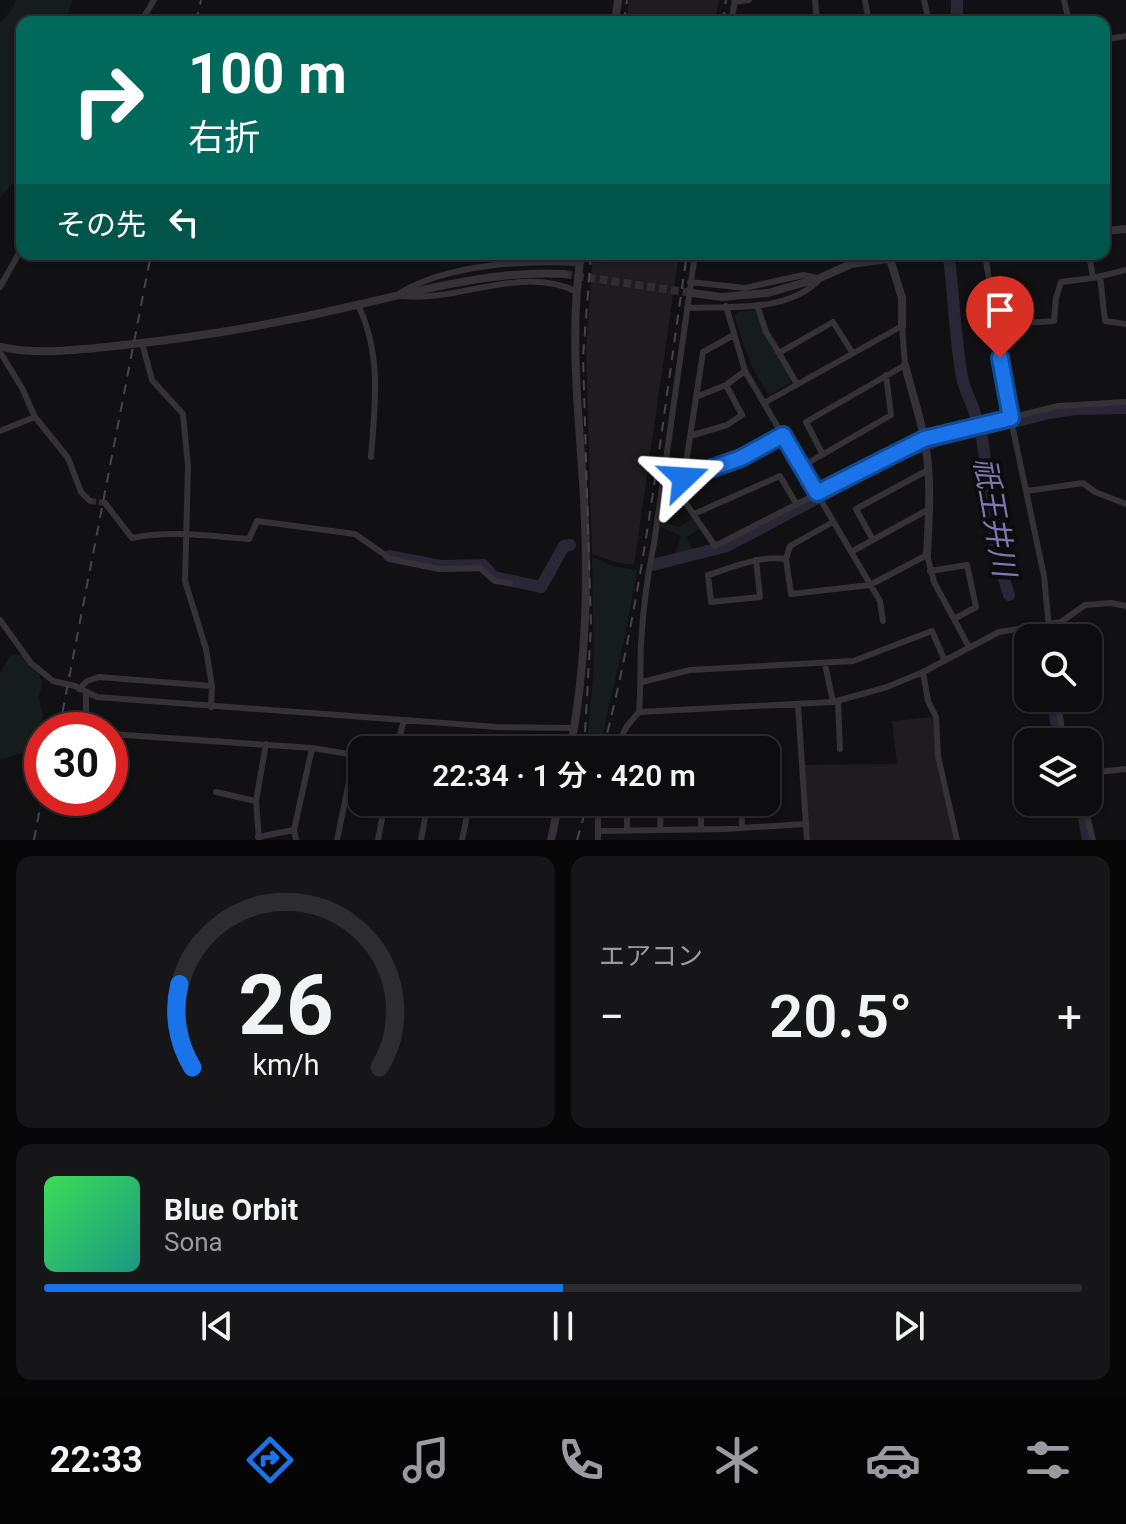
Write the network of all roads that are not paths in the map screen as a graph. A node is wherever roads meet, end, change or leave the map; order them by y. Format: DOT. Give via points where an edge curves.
graph roads {
  1 [pos="749,0"];
  2 [pos="735,1"];
  3 [pos="16,259"];
  4 [pos="553,260"];
  5 [pos="580,260"];
  6 [pos="694,260"];
  7 [pos="851,260"];
  8 [pos="882,260"];
  9 [pos="890,260"];
  10 [pos="986,260"];
  11 [pos="1091,260"];
  12 [pos="851,264"];
  13 [pos="1126,270"];
  14 [pos="564,274"];
  15 [pos="1097,277"];
  16 [pos="820,278"];
  17 [pos="690,282"];
  18 [pos="0,287"];
  19 [pos="577,292"];
  20 [pos="692,293"];
  21 [pos="396,295"];
  22 [pos="358,305"];
  23 [pos="757,305"];
  24 [pos="726,306"];
  25 [pos="687,308"];
  26 [pos="1126,324"];
  27 [pos="994,325"];
  28 [pos="902,326"];
  29 [pos="734,335"];
  30 [pos="142,343"];
  31 [pos="0,350"];
  32 [pos="852,352"];
  33 [pos="779,353"];
  34 [pos="905,365"];
  35 [pos="745,371"];
  36 [pos="886,375"];
  37 [pos="797,384"];
  38 [pos="726,385"];
  39 [pos="696,397"];
  40 [pos="1126,402"];
  41 [pos="764,403"];
  42 [pos="35,417"];
  43 [pos="1012,421"];
  44 [pos="0,431"];
  45 [pos="783,435"];
  46 [pos="690,436"];
  47 [pos="924,439"];
  48 [pos="822,453"];
  49 [pos="371,457"];
  50 [pos="801,467"];
  51 [pos="928,470"];
  52 [pos="684,478"];
  53 [pos="1027,491"];
  54 [pos="818,495"];
  55 [pos="90,501"];
  56 [pos="105,503"];
  57 [pos="1126,504"];
  58 [pos="797,505"];
  59 [pos="929,509"];
  60 [pos="694,514"];
  61 [pos="831,518"];
  62 [pos="185,534"];
  63 [pos="873,540"];
  64 [pos="851,552"];
  65 [pos="927,555"];
  66 [pos="786,559"];
  67 [pos="756,560"];
  68 [pos="930,571"];
  69 [pos="510,583"];
  70 [pos="870,585"];
  71 [pos="1126,606"];
  72 [pos="954,619"];
  73 [pos="0,620"];
  74 [pos="883,621"];
  75 [pos="1048,622"];
  76 [pos="969,647"];
  77 [pos="945,661"];
  78 [pos="825,664"];
  79 [pos="923,672"];
  80 [pos="642,682"];
  81 [pos="212,686"];
  82 [pos="82,691"];
  83 [pos="835,701"];
  84 [pos="798,705"];
  85 [pos="211,707"];
  86 [pos="88,712"];
  87 [pos="639,712"];
  88 [pos="404,720"];
  89 [pos="574,728"];
  90 [pos="128,735"];
  91 [pos="400,736"];
  92 [pos="573,736"];
  93 [pos="622,736"];
  94 [pos="266,744"];
  95 [pos="312,748"];
  96 [pos="840,749"];
  97 [pos="348,753"];
  98 [pos="1126,769"];
  99 [pos="1102,772"];
  100 [pos="216,792"];
  101 [pos="348,795"];
  102 [pos="256,801"];
  103 [pos="382,816"];
  104 [pos="425,816"];
  105 [pos="467,816"];
  106 [pos="556,816"];
  107 [pos="598,816"];
  108 [pos="627,816"];
  109 [pos="660,816"];
  110 [pos="701,816"];
  111 [pos="742,816"];
  112 [pos="1087,816"];
  113 [pos="806,824"];
  114 [pos="742,826"];
  115 [pos="724,829"];
  116 [pos="294,830"];
  117 [pos="660,830"];
  118 [pos="701,830"];
  119 [pos="598,831"];
  120 [pos="627,831"];
  121 [pos="259,838"];
  122 [pos="296,840"];
  123 [pos="337,840"];
  124 [pos="378,840"];
  125 [pos="421,840"];
  126 [pos="462,840"];
  127 [pos="551,840"];
  128 [pos="598,840"];
  129 [pos="723,840"];
  130 [pos="807,840"];
  131 [pos="957,840"];
  132 [pos="1093,840"];
  1 -- 2 [label="street"];
  3 -- 18 [label="street"];
  4 -- 21 [label="street" via="505,263 418,282"];
  5 -- 19 [label="street"];
  6 -- 17 [label="street"];
  7 -- 12 [label="street"];
  8 -- 12 [label="street"];
  9 -- 28 [label="street" via="902,298"];
  10 -- 27 [label="street"];
  11 -- 15 [label="street"];
  12 -- 16 [label="street"];
  13 -- 15 [label="street"];
  14 -- 21 [label="street" via="508,274"];
  15 -- 26 [label="street" via="1105,321"];
  15 -- 27 [label="street" via="1061,282 1054,321"];
  16 -- 17 [label="street" via="803,275 745,288"];
  16 -- 20 [label="street" via="747,296"];
  16 -- 23 [label="street" via="809,290"];
  17 -- 25 [label="street"];
  19 -- 21 [label="street" via="542,281 425,298"];
  19 -- 89 [label="street" via="573,355 585,624"];
  21 -- 22 [label="street"];
  22 -- 30 [label="street"];
  22 -- 49 [label="street" via="376,362"];
  23 -- 24 [label="street"];
  23 -- 33 [label="street"];
  24 -- 25 [label="street"];
  24 -- 29 [label="street"];
  25 -- 80 [label="street" via="648,574"];
  27 -- 43 [label="street"];
  28 -- 32 [label="street"];
  28 -- 34 [label="street"];
  29 -- 35 [label="street"];
  29 -- 39 [label="street" via="703,352"];
  30 -- 31 [label="street" via="48,352"];
  30 -- 62 [label="street" via="152,380 183,414 188,466"];
  31 -- 42 [label="street"];
  32 -- 33 [label="street" via="833,322"];
  32 -- 37 [label="street"];
  33 -- 37 [label="street"];
  34 -- 36 [label="street"];
  34 -- 47 [label="street"];
  35 -- 38 [label="street"];
  35 -- 41 [label="street"];
  36 -- 48 [label="street" via="891,415"];
  36 -- 48 [label="street" via="806,422"];
  37 -- 41 [label="street"];
  38 -- 39 [label="street"];
  38 -- 46 [label="street" via="742,415"];
  39 -- 46 [label="street"];
  40 -- 43 [label="street" via="1058,406"];
  41 -- 45 [label="street"];
  42 -- 44 [label="street"];
  42 -- 55 [label="street" via="68,458"];
  43 -- 47 [label="street"];
  43 -- 53 [label="street"];
  45 -- 50 [label="street"];
  45 -- 52 [label="street" via="741,458"];
  46 -- 52 [label="street"];
  47 -- 51 [label="street"];
  47 -- 54 [label="street"];
  48 -- 50 [label="street"];
  50 -- 54 [label="street"];
  51 -- 59 [label="street"];
  51 -- 63 [label="street" via="856,509"];
  52 -- 60 [label="street" via="681,496"];
  53 -- 57 [label="street" via="1083,483"];
  53 -- 75 [label="street"];
  54 -- 58 [label="street"];
  54 -- 61 [label="street"];
  56 -- 62 [label="street" via="132,538"];
  58 -- 60 [label="street" via="780,476"];
  58 -- 60 [label="street" via="715,546"];
  59 -- 63 [label="street"];
  59 -- 65 [label="street"];
  61 -- 64 [label="street"];
  61 -- 66 [label="street" via="790,546"];
  62 -- 69 [label="street" via="249,539 257,521 355,534 391,559 439,569 480,568 495,581"];
  62 -- 81 [label="street" via="185,581"];
  63 -- 64 [label="street"];
  64 -- 70 [label="street"];
  65 -- 68 [label="street"];
  65 -- 70 [label="street"];
  66 -- 67 [label="street"];
  66 -- 70 [label="street" via="791,594"];
  67 -- 67 [label="street" via="708,575 711,602 760,597"];
  68 -- 72 [label="street"];
  68 -- 72 [label="street" via="967,565 976,607"];
  70 -- 74 [label="street"];
  71 -- 75 [label="street" via="1085,605 1061,622"];
  72 -- 76 [label="street"];
  73 -- 82 [label="street" via="31,663 53,681"];
  75 -- 76 [label="street" via="999,632"];
  76 -- 77 [label="street"];
  77 -- 78 [label="street" via="932,631 879,653"];
  77 -- 79 [label="street"];
  78 -- 80 [label="street" via="690,670"];
  78 -- 83 [label="street"];
  79 -- 83 [label="street"];
  79 -- 131 [label="street"];
  80 -- 87 [label="street"];
  81 -- 82 [label="street" via="99,677 87,681"];
  81 -- 85 [label="street"];
  82 -- 85 [label="street" via="97,697"];
  82 -- 86 [label="street"];
  83 -- 84 [label="street"];
  83 -- 96 [label="street"];
  84 -- 87 [label="street"];
  84 -- 113 [label="street"];
  85 -- 88 [label="street"];
  87 -- 93 [label="street"];
  88 -- 89 [label="street"];
  88 -- 91 [label="street"];
  89 -- 92 [label="street"];
  90 -- 94 [label="street"];
  94 -- 95 [label="street"];
  94 -- 102 [label="street"];
  95 -- 97 [label="street"];
  95 -- 116 [label="street"];
  98 -- 99 [label="street"];
  100 -- 102 [label="street"];
  101 -- 123 [label="street"];
  102 -- 121 [label="street"];
  103 -- 124 [label="street"];
  104 -- 125 [label="street"];
  105 -- 126 [label="street"];
  106 -- 127 [label="street"];
  107 -- 119 [label="street"];
  108 -- 120 [label="street"];
  109 -- 117 [label="street"];
  110 -- 118 [label="street"];
  111 -- 114 [label="street"];
  112 -- 132 [label="street"];
  113 -- 114 [label="street"];
  113 -- 130 [label="street"];
  114 -- 115 [label="street"];
  115 -- 118 [label="street"];
  115 -- 129 [label="street"];
  116 -- 121 [label="street"];
  116 -- 122 [label="street"];
  117 -- 118 [label="street"];
  117 -- 120 [label="street"];
  119 -- 120 [label="street"];
  119 -- 128 [label="street"];
}
